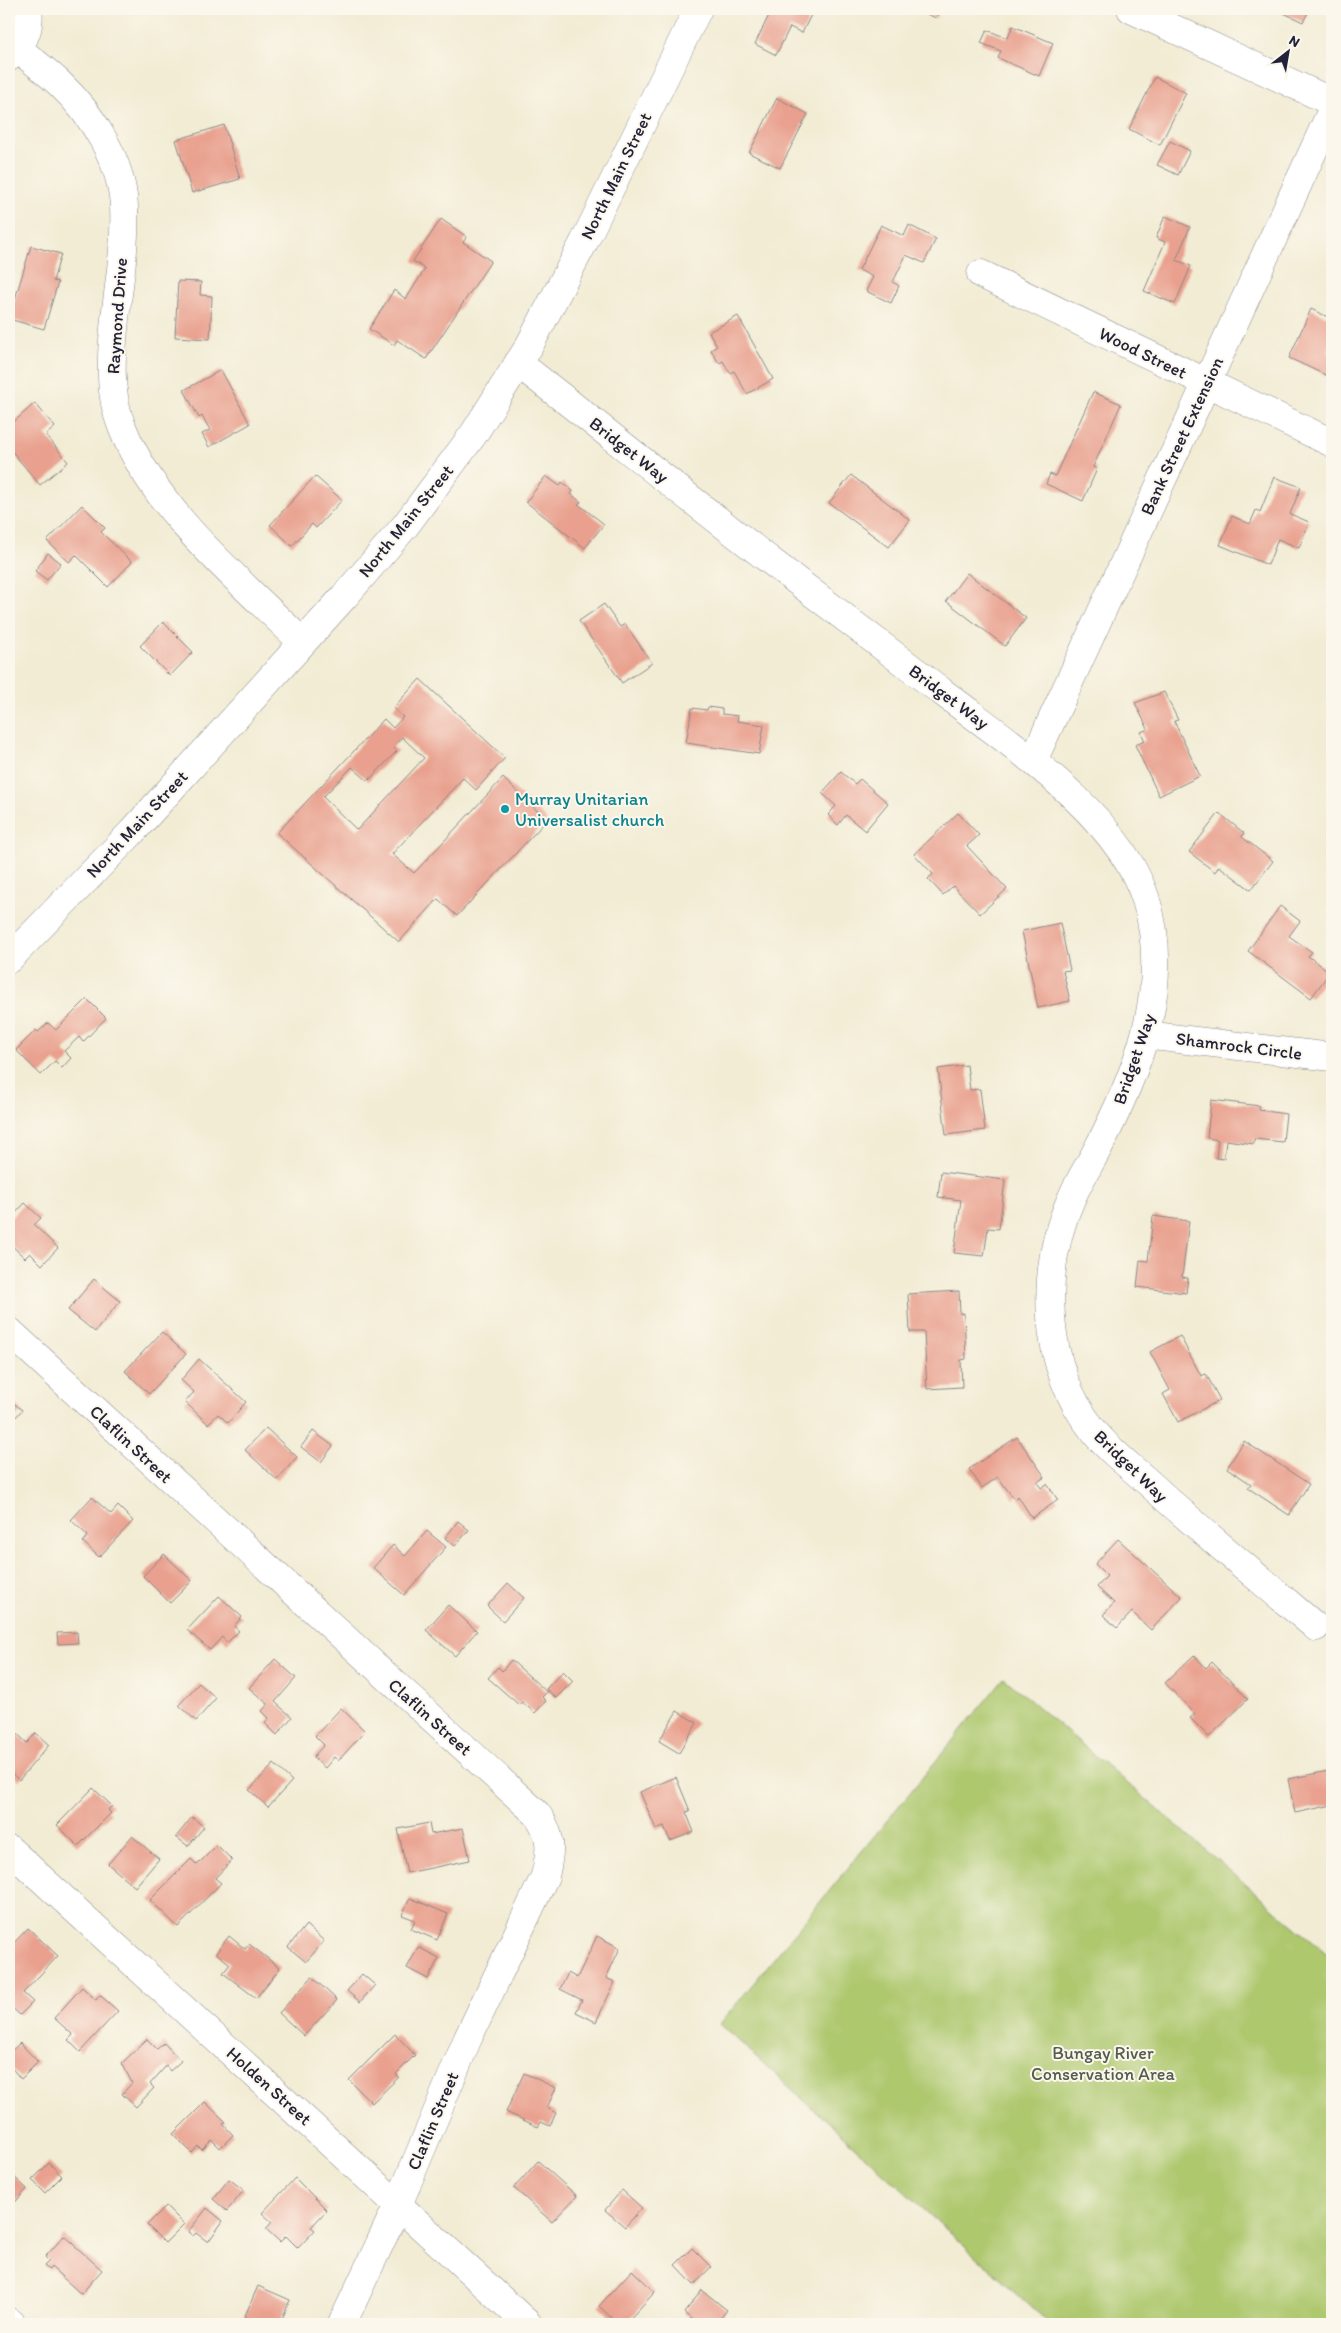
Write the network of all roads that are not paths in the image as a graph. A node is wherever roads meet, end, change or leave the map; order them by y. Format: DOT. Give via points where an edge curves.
graph roads {
  1 [pos="28,9"];
  2 [pos="698,9"];
  3 [pos="1131,9"];
  4 [pos="14,53"];
  5 [pos="1332,102"];
  6 [pos="1332,110"];
  7 [pos="980,274"];
  8 [pos="518,363"];
  9 [pos="1206,384"];
  10 [pos="1332,443"];
  11 [pos="302,642"];
  12 [pos="1033,761"];
  13 [pos="9,959"];
  14 [pos="1145,1035"];
  15 [pos="1332,1057"];
  16 [pos="9,1331"];
  17 [pos="1316,1627"];
  18 [pos="9,1849"];
  19 [pos="398,2205"];
  20 [pos="342,2324"];
  21 [pos="528,2324"];
  1 -- 4 [label="street, Raymond Drive" via="26,34"];
  2 -- 8 [label="street, North Main Street" via="584,242"];
  3 -- 5 [label="street"];
  4 -- 11 [label="street, Raymond Drive" via="60,83 102,138 119,172 124,234 111,357 113,395 121,426 156,489 178,518"];
  6 -- 9 [label="street, Bank Street Extension"];
  7 -- 9 [label="street, Wood Street"];
  8 -- 11 [label="street, North Main Street" via="473,435 405,526"];
  8 -- 12 [label="street, Bridget Way" via="754,549"];
  9 -- 10 [label="street, Wood Street"];
  9 -- 12 [label="street, Bank Street Extension"];
  11 -- 13 [label="street, North Main Street" via="133,831"];
  12 -- 14 [label="street, Bridget Way" via="1086,808 1125,856 1146,899 1156,946 1154,997"];
  14 -- 15 [label="street, Shamrock Circle"];
  14 -- 17 [label="street, Bridget Way" via="1129,1085 1071,1199 1057,1244 1049,1297 1056,1354 1070,1394 1094,1431 1170,1503"];
  16 -- 19 [label="street, Claflin Street" via="537,1814 548,1828 549,1861 545,1876 468,2038"];
  18 -- 19 [label="street, Holden Street"];
  19 -- 20 [label="street"];
  19 -- 21 [label="street, Holden Street"];
}
